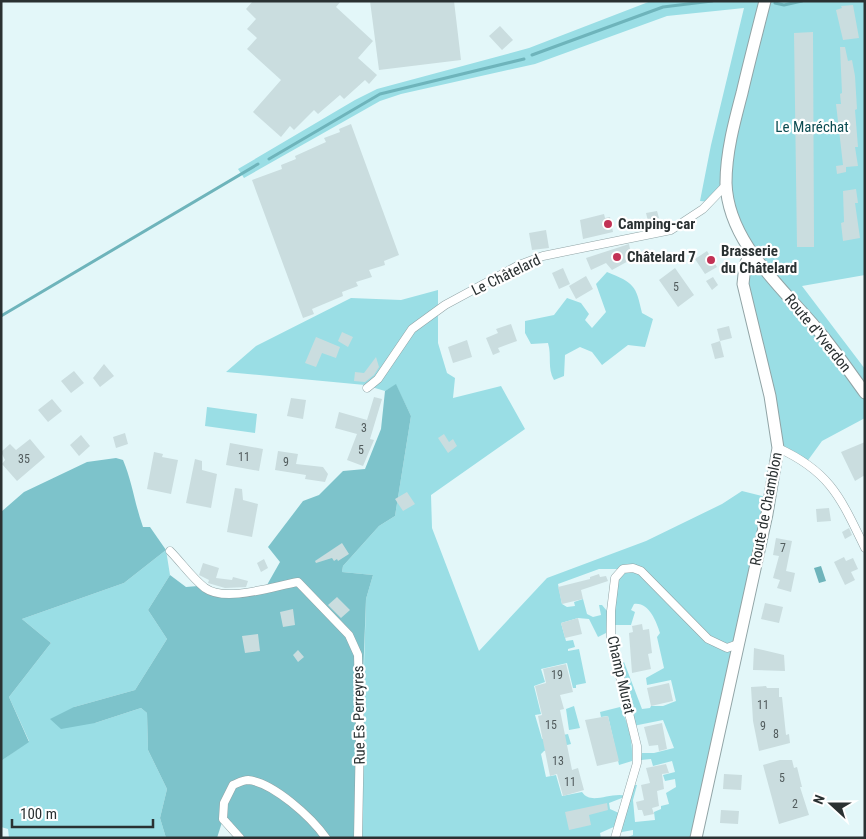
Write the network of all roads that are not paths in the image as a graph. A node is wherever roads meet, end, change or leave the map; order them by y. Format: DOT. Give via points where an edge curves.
graph roads {
  1 [pos="765,1"];
  2 [pos="726,185"];
  3 [pos="751,252"];
  4 [pos="367,388"];
  5 [pos="865,393"];
  6 [pos="778,448"];
  7 [pos="865,548"];
  8 [pos="170,551"];
  9 [pos="738,644"];
  10 [pos="240,838"];
  11 [pos="326,838"];
  12 [pos="358,838"];
  13 [pos="615,838"];
  14 [pos="696,838"];
  1 -- 2 [label="street" via="733,127"];
  2 -- 3 [label="street" via="734,220"];
  2 -- 4 [label="street, Le Châtelard" via="703,209 671,230 543,256 519,265 445,305 412,329 378,379"];
  3 -- 5 [label="street, Route d'Yverdon" via="818,330"];
  3 -- 6 [label="street, Route de Chamblon" via="744,264 743,284 771,403"];
  6 -- 7 [label="street" via="820,472 829,482"];
  6 -- 9 [label="street, Route de Chamblon"];
  8 -- 12 [label="street, Rue Es Perreyres" via="207,589 218,592 244,594 298,582 349,635 358,655"];
  9 -- 13 [label="street, Champ Murat" via="727,648 708,639 641,570 623,569 615,578 611,640 637,746 637,763"];
  9 -- 14 [label="street, Route de Chamblon"];
  10 -- 11 [label="street" via="223,819 224,803 233,785 246,780 265,784 297,808"];
}
